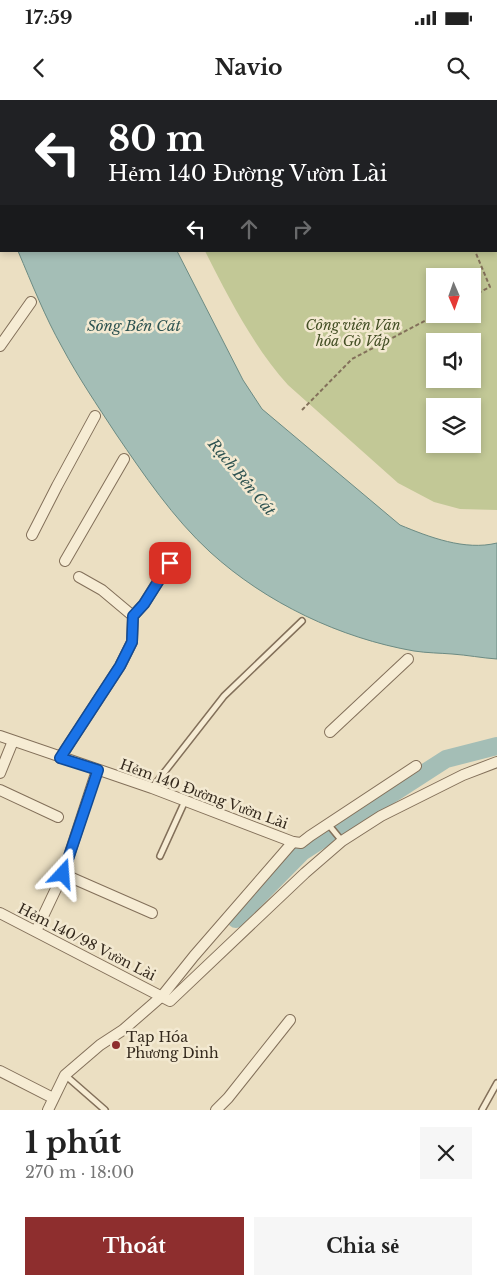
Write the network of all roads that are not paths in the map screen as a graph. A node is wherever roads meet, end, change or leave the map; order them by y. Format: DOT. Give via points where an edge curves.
graph roads {
  1 [pos="31,302"];
  2 [pos="0,346"];
  3 [pos="96,416"];
  4 [pos="124,459"];
  5 [pos="32,535"];
  6 [pos="175,554"];
  7 [pos="65,561"];
  8 [pos="79,577"];
  9 [pos="133,616"];
  10 [pos="302,621"];
  11 [pos="408,659"];
  12 [pos="330,732"];
  13 [pos="0,736"];
  14 [pos="13,741"];
  15 [pos="60,758"];
  16 [pos="497,762"];
  17 [pos="416,766"];
  18 [pos="98,770"];
  19 [pos="0,773"];
  20 [pos="152,788"];
  21 [pos="0,790"];
  22 [pos="185,801"];
  23 [pos="58,817"];
  24 [pos="329,825"];
  25 [pos="341,840"];
  26 [pos="293,842"];
  27 [pos="160,856"];
  28 [pos="63,874"];
  29 [pos="0,912"];
  30 [pos="152,913"];
  31 [pos="36,931"];
  32 [pos="162,996"];
  33 [pos="290,1020"];
  34 [pos="0,1071"];
  35 [pos="65,1076"];
  36 [pos="497,1083"];
  37 [pos="53,1098"];
  38 [pos="48,1110"];
  39 [pos="105,1110"];
  40 [pos="216,1110"];
  41 [pos="482,1110"];
  1 -- 2 [label="street"];
  3 -- 5 [label="street"];
  4 -- 7 [label="street"];
  6 -- 9 [label="street"];
  8 -- 9 [label="street" via="102,590"];
  9 -- 15 [label="street" via="132,642 120,666"];
  10 -- 20 [label="lane" via="224,696"];
  11 -- 12 [label="street"];
  13 -- 14 [label="street, Hẻm 140 Đường Vườn Lài"];
  14 -- 15 [label="street, Hẻm 140 Đường Vườn Lài"];
  14 -- 19 [label="street"];
  15 -- 18 [label="street, Hẻm 140 Đường Vườn Lài"];
  16 -- 25 [label="street" via="382,816"];
  17 -- 24 [label="street"];
  18 -- 20 [label="street, Hẻm 140 Đường Vườn Lài"];
  18 -- 28 [label="street"];
  20 -- 22 [label="street, Hẻm 140 Đường Vườn Lài"];
  21 -- 23 [label="street"];
  22 -- 26 [label="street, Hẻm 140 Đường Vườn Lài"];
  22 -- 27 [label="lane"];
  24 -- 25 [label="lane"];
  24 -- 26 [label="street" via="301,843"];
  25 -- 32 [label="street" via="170,1001"];
  26 -- 32 [label="street, Hẻm 140 Đường Vườn Lài"];
  28 -- 30 [label="street"];
  28 -- 31 [label="street"];
  29 -- 31 [label="street, Hẻm 140/98 Vườn Lài"];
  31 -- 32 [label="street, Hẻm 140/98 Vườn Lài"];
  32 -- 35 [label="street"];
  33 -- 40 [label="street"];
  34 -- 37 [label="street"];
  35 -- 37 [label="street"];
  35 -- 39 [label="lane"];
  36 -- 41 [label="lane"];
  37 -- 38 [label="street"];
}
